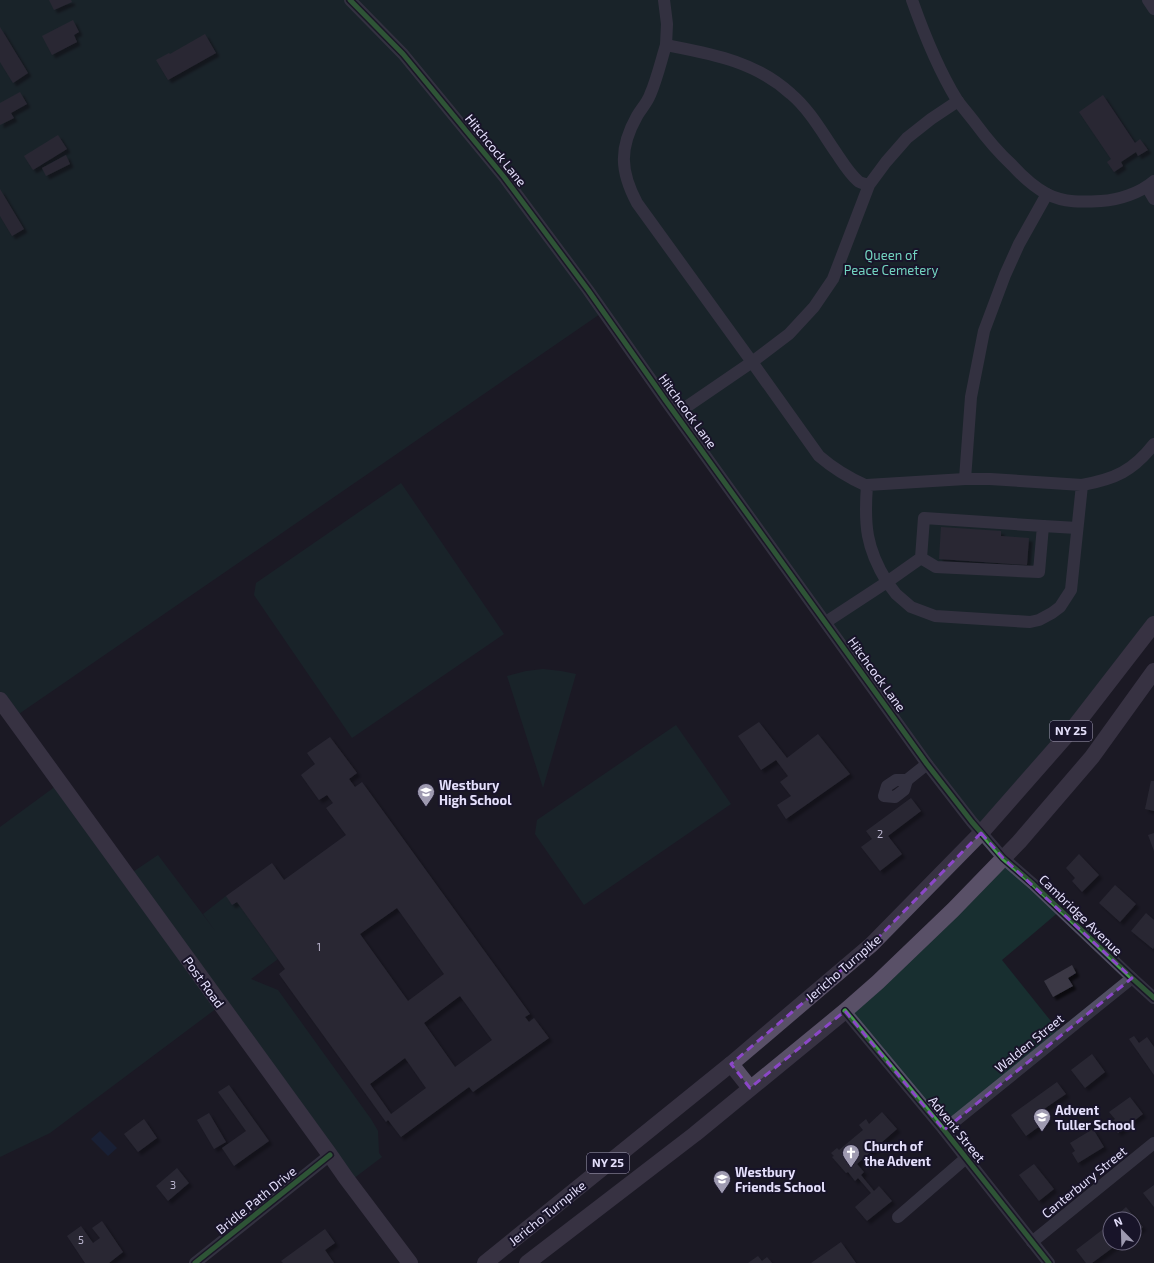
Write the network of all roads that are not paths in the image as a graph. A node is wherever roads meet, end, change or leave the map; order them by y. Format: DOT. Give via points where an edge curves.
graph roads {
  1 [pos="664,0"];
  2 [pos="912,0"];
  3 [pos="1148,0"];
  4 [pos="353,1"];
  5 [pos="1154,9"];
  6 [pos="666,45"];
  7 [pos="958,101"];
  8 [pos="1151,184"];
  9 [pos="869,185"];
  10 [pos="1047,194"];
  11 [pos="1154,199"];
  12 [pos="752,362"];
  13 [pos="676,414"];
  14 [pos="1154,444"];
  15 [pos="965,479"];
  16 [pos="1082,485"];
  17 [pos="867,486"];
  18 [pos="1043,526"];
  19 [pos="1077,528"];
  20 [pos="921,558"];
  21 [pos="887,582"];
  22 [pos="826,622"];
  23 [pos="1154,624"];
  24 [pos="1154,671"];
  25 [pos="0,700"];
  26 [pos="927,764"];
  27 [pos="907,780"];
  28 [pos="982,833"];
  29 [pos="998,853"];
  30 [pos="1132,978"];
  31 [pos="1154,998"];
  32 [pos="845,1011"];
  33 [pos="731,1064"];
  34 [pos="750,1088"];
  35 [pos="944,1130"];
  36 [pos="1154,1143"];
  37 [pos="330,1155"];
  38 [pos="966,1158"];
  39 [pos="898,1217"];
  40 [pos="1032,1242"];
  41 [pos="195,1263"];
  42 [pos="410,1263"];
  43 [pos="485,1263"];
  44 [pos="527,1263"];
  45 [pos="1049,1263"];
  1 -- 6 [label="street"];
  2 -- 7 [label="street" via="940,68"];
  3 -- 5 [label="street"];
  4 -- 13 [label="street, Hitchcock Lane" via="403,54 504,177"];
  6 -- 9 [label="street" via="722,56 748,66 775,81 792,94 809,113 848,170 859,182"];
  6 -- 12 [label="street" via="650,96 626,136 624,170 628,187"];
  7 -- 9 [label="street" via="907,138"];
  7 -- 10 [label="street" via="999,153 1024,178"];
  8 -- 10 [label="street" via="1113,199 1082,202"];
  8 -- 11 [label="street"];
  9 -- 12 [label="street" via="833,279 814,307 789,334"];
  10 -- 15 [label="street" via="1019,244 984,331 971,397"];
  12 -- 13 [label="street"];
  12 -- 17 [label="street" via="820,456 850,479"];
  13 -- 22 [label="street, Hitchcock Lane"];
  14 -- 16 [label="street" via="1133,466 1117,476"];
  15 -- 16 [label="street"];
  15 -- 17 [label="street"];
  16 -- 19 [label="street"];
  17 -- 21 [label="street" via="865,504 869,545"];
  18 -- 19 [label="street"];
  18 -- 20 [label="street" via="924,518"];
  18 -- 20 [label="street" via="1040,572 936,567"];
  19 -- 21 [label="street" via="1071,590 1060,607 1039,620 1030,622 935,616 911,607"];
  20 -- 21 [label="street"];
  21 -- 22 [label="street"];
  22 -- 26 [label="street, Hitchcock Lane"];
  23 -- 28 [label="main road, Jericho Turnpike / NY 25" via="1075,726"];
  24 -- 29 [label="main road, Jericho Turnpike / NY 25" via="1092,757"];
  25 -- 37 [label="main road, Post Road"];
  26 -- 27 [label="street"];
  26 -- 28 [label="street, Hitchcock Lane"];
  28 -- 29 [label="street, Hitchcock Lane"];
  28 -- 33 [label="main road, Jericho Turnpike / NY 25" via="871,945"];
  29 -- 30 [label="street, Cambridge Avenue"];
  29 -- 32 [label="main road, Jericho Turnpike / NY 25" via="953,910"];
  30 -- 31 [label="street, Cambridge Avenue"];
  30 -- 35 [label="street, Walden Street"];
  32 -- 34 [label="main road, Jericho Turnpike / NY 25"];
  32 -- 35 [label="street, Advent Street"];
  33 -- 34 [label="main road"];
  33 -- 43 [label="main road, Jericho Turnpike / NY 25"];
  34 -- 44 [label="main road, Jericho Turnpike / NY 25" via="695,1134"];
  35 -- 38 [label="street, Advent Street"];
  36 -- 40 [label="street, Canterbury Street"];
  37 -- 41 [label="street, Bridle Path Drive"];
  37 -- 42 [label="main road, Post Road"];
  38 -- 39 [label="street"];
  38 -- 40 [label="street, Advent Street"];
  40 -- 45 [label="street, Advent Street"];
}
